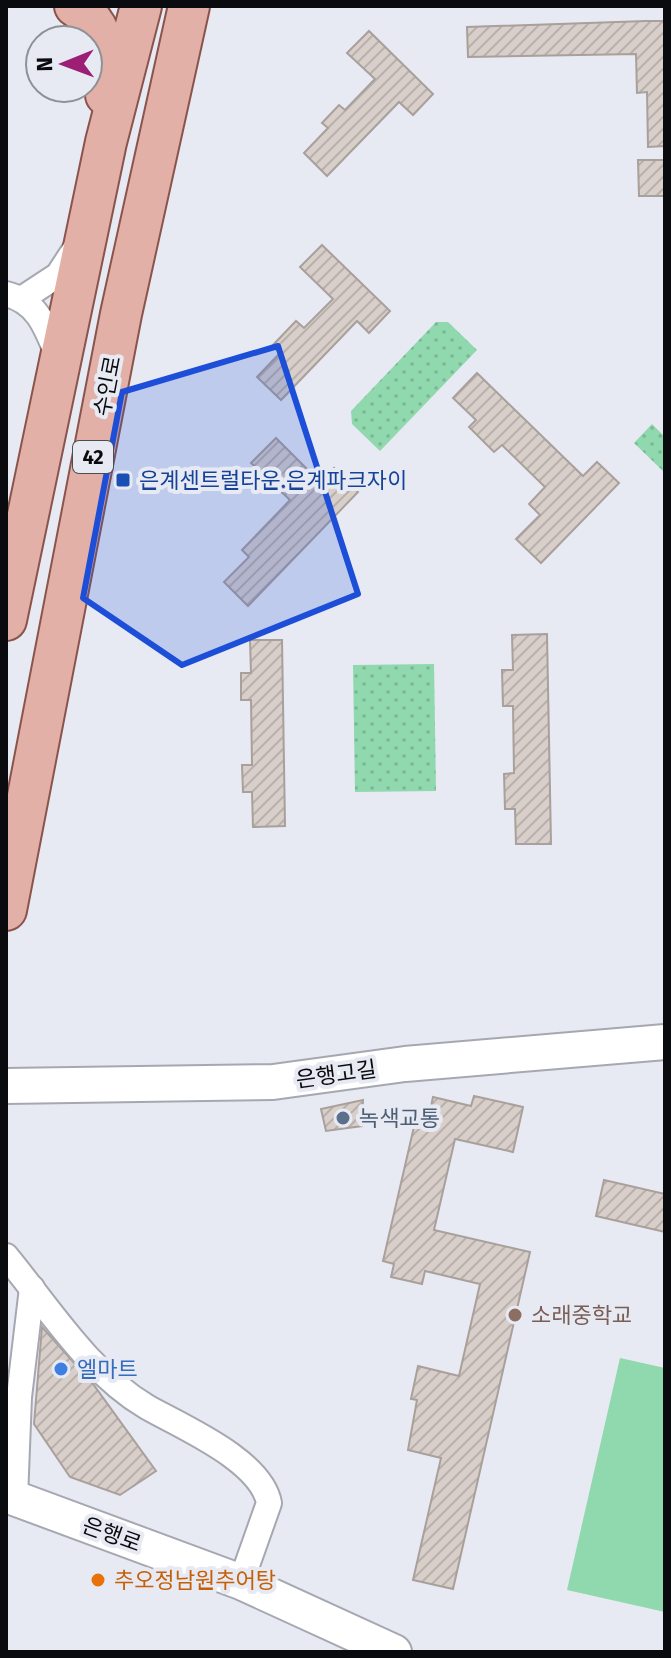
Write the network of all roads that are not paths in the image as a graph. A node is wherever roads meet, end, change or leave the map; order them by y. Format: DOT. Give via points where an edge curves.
graph roads {
  1 [pos="75,6"];
  2 [pos="141,6"];
  3 [pos="189,6"];
  4 [pos="106,142"];
  5 [pos="86,233"];
  6 [pos="14,296"];
  7 [pos="59,359"];
  8 [pos="6,620"];
  9 [pos="6,910"];
  10 [pos="665,1042"];
  11 [pos="6,1086"];
  12 [pos="6,1256"];
  13 [pos="32,1288"];
  14 [pos="11,1496"];
  15 [pos="241,1582"];
  16 [pos="394,1652"];
  1 -- 4 [label="main road" via="93,21 103,42"];
  2 -- 4 [label="main road, 42"];
  3 -- 9 [label="main road, 수인로 / 42" via="121,314"];
  4 -- 5 [label="main road, 42"];
  5 -- 6 [label="street" via="58,275"];
  5 -- 7 [label="main road, 42"];
  6 -- 7 [label="street" via="44,323"];
  7 -- 8 [label="main road, 42"];
  10 -- 11 [label="street, 은행고길" via="405,1064 273,1082"];
  12 -- 13 [label="street"];
  13 -- 14 [label="street"];
  13 -- 15 [label="street" via="121,1391 212,1442 267,1490 269,1503"];
  14 -- 15 [label="street, 은행로"];
  15 -- 16 [label="street, 은행로"];
}
